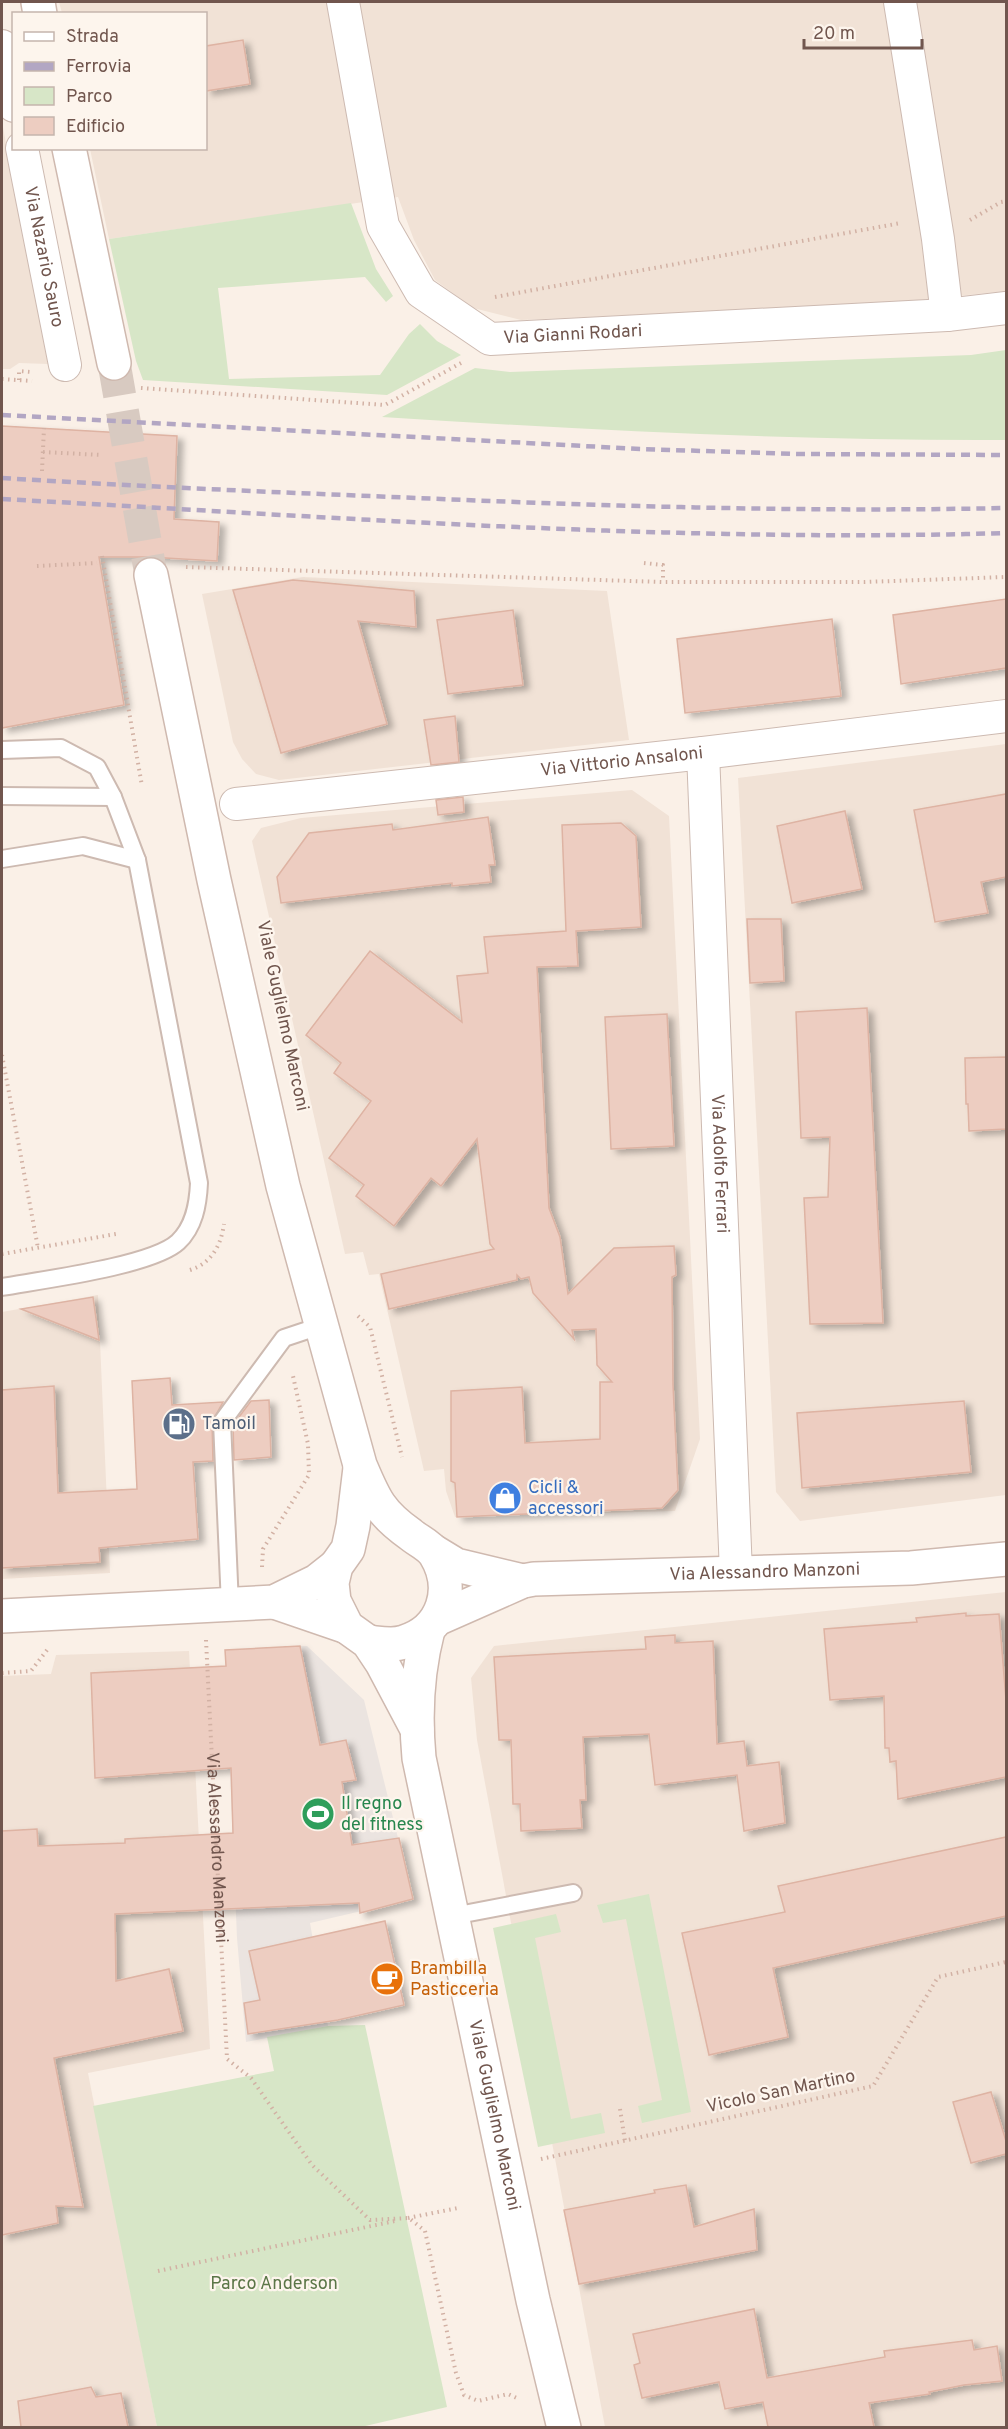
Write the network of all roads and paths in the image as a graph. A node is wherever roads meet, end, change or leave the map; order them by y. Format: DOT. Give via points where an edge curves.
graph roads {
  1 [pos="343,2"];
  2 [pos="900,2"];
  3 [pos="2,46"];
  4 [pos="12,96"];
  5 [pos="22,150"];
  6 [pos="69,150"];
  7 [pos="1006,201"];
  8 [pos="938,239"];
  9 [pos="490,298"];
  10 [pos="1006,308"];
  11 [pos="947,315"];
  12 [pos="467,360"];
  13 [pos="19,371"];
  14 [pos="52,373"];
  15 [pos="124,375"];
  16 [pos="2,379"];
  17 [pos="19,380"];
  18 [pos="44,428"];
  19 [pos="43,452"];
  20 [pos="102,455"];
  21 [pos="42,471"];
  22 [pos="96,563"];
  23 [pos="644,563"];
  24 [pos="37,566"];
  25 [pos="151,575"];
  26 [pos="1006,577"];
  27 [pos="189,578"];
  28 [pos="663,582"];
  29 [pos="1006,716"];
  30 [pos="2,750"];
  31 [pos="703,753"];
  32 [pos="2,796"];
  33 [pos="113,797"];
  34 [pos="236,804"];
  35 [pos="2,859"];
  36 [pos="137,860"];
  37 [pos="2,1054"];
  38 [pos="124,1232"];
  39 [pos="38,1248"];
  40 [pos="2,1254"];
  41 [pos="2,1287"];
  42 [pos="353,1311"];
  43 [pos="323,1325"];
  44 [pos="284,1338"];
  45 [pos="402,1457"];
  46 [pos="360,1465"];
  47 [pos="422,1543"];
  48 [pos="342,1558"];
  49 [pos="1006,1559"];
  50 [pos="736,1572"];
  51 [pos="523,1581"];
  52 [pos="268,1603"];
  53 [pos="230,1605"];
  54 [pos="2,1616"];
  55 [pos="433,1625"];
  56 [pos="357,1634"];
  57 [pos="217,1637"];
  58 [pos="417,1729"];
  59 [pos="573,1893"];
  60 [pos="453,1916"];
  61 [pos="1006,1962"];
  62 [pos="620,2109"];
  63 [pos="625,2140"];
  64 [pos="537,2161"];
  65 [pos="458,2208"];
  66 [pos="409,2218"];
  67 [pos="158,2271"];
  68 [pos="521,2400"];
  69 [pos="564,2427"];
  1 -- 11 [label="street, Via Gianni Rodari" via="383,226 422,292 490,339"];
  2 -- 8 [label="street"];
  3 -- 4 [label="street"];
  5 -- 14 [label="street, Via Nazario Sauro"];
  6 -- 15 [label="street"];
  7 -- 8 [label="path"];
  8 -- 9 [label="path" via="914,243 910,222"];
  8 -- 11 [label="street"];
  10 -- 11 [label="street, Via Gianni Rodari"];
  12 -- 15 [label="path" via="385,405"];
  13 -- 17 [label="path"];
  14 -- 17 [label="path"];
  16 -- 17 [label="path"];
  18 -- 19 [label="path"];
  19 -- 20 [label="path"];
  19 -- 21 [label="path"];
  22 -- 24 [label="path"];
  23 -- 28 [label="path" via="663,565"];
  25 -- 43 [label="street, Viale Guglielmo Marconi" via="276,1152"];
  26 -- 28 [label="path"];
  27 -- 28 [label="path" via="187,567"];
  29 -- 31 [label="street, Via Vittorio Ansaloni"];
  30 -- 33 [label="lane" via="61,748 97,767"];
  31 -- 34 [label="street, Via Vittorio Ansaloni"];
  31 -- 50 [label="street, Via Adolfo Ferrari"];
  32 -- 33 [label="lane"];
  33 -- 36 [label="lane"];
  35 -- 36 [label="lane" via="83,846"];
  36 -- 41 [label="lane" via="199,1183 197,1208 179,1241 158,1254"];
  37 -- 39 [label="path"];
  38 -- 39 [label="path"];
  39 -- 40 [label="path"];
  42 -- 45 [label="path" via="370,1328"];
  43 -- 44 [label="lane"];
  43 -- 46 [label="street, Viale Guglielmo Marconi"];
  44 -- 52 [label="path" via="308,1444 309,1475 263,1549"];
  44 -- 53 [label="lane" via="222,1422"];
  46 -- 47 [label="street" via="376,1503"];
  46 -- 48 [label="street" via="353,1526"];
  47 -- 48 [label="street" via="389,1531 366,1536"];
  47 -- 51 [label="street, Via Alessandro Manzoni" via="456,1565"];
  47 -- 55 [label="street" via="443,1569 446,1589"];
  48 -- 52 [label="street" via="317,1581"];
  48 -- 56 [label="street" via="332,1583 334,1601"];
  49 -- 50 [label="street, Via Alessandro Manzoni" via="911,1568"];
  50 -- 51 [label="street, Via Alessandro Manzoni"];
  51 -- 55 [label="street, Via Alessandro Manzoni"];
  52 -- 53 [label="street"];
  52 -- 56 [label="street"];
  53 -- 54 [label="street"];
  55 -- 56 [label="street" via="402,1643"];
  55 -- 58 [label="street, Viale Guglielmo Marconi" via="420,1660"];
  56 -- 58 [label="street" via="382,1663"];
  57 -- 66 [label="path, Via Alessandro Manzoni" via="206,1638 227,2059 251,2078 312,2165 370,2220"];
  58 -- 60 [label="street, Viale Guglielmo Marconi" via="419,1758"];
  59 -- 60 [label="lane"];
  60 -- 69 [label="street, Viale Guglielmo Marconi" via="533,2301"];
  61 -- 63 [label="path, Vicolo San Martino" via="938,1977 873,2086"];
  62 -- 63 [label="path"];
  63 -- 64 [label="path, Vicolo San Martino"];
  65 -- 66 [label="path"];
  66 -- 67 [label="path"];
  66 -- 68 [label="path" via="425,2231 464,2395 478,2401 508,2394"];
}
